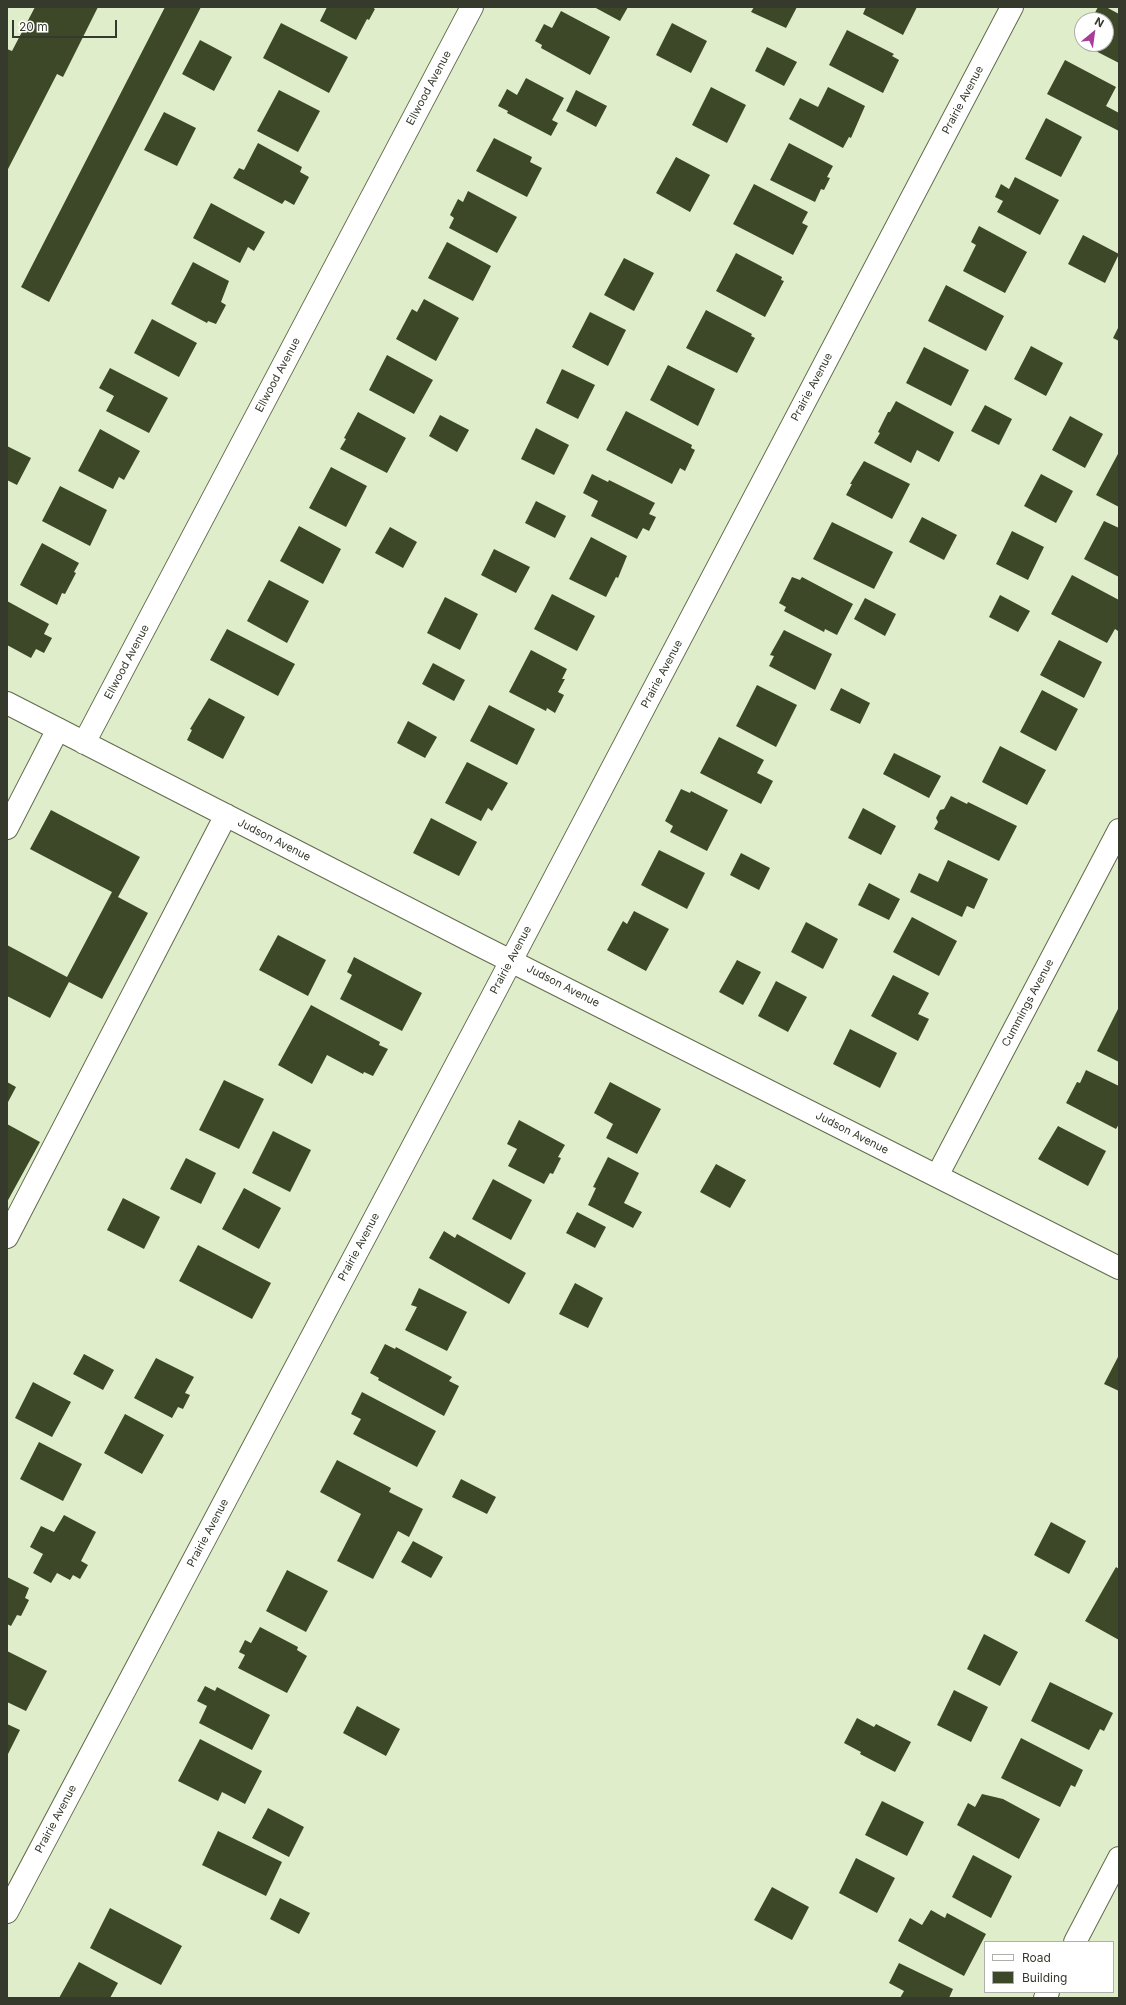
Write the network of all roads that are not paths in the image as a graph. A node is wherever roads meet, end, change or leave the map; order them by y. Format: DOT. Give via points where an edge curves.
graph roads {
  1 [pos="472,7"];
  2 [pos="1012,7"];
  3 [pos="7,703"];
  4 [pos="58,729"];
  5 [pos="84,743"];
  6 [pos="226,815"];
  7 [pos="7,828"];
  8 [pos="1119,830"];
  9 [pos="511,960"];
  10 [pos="937,1176"];
  11 [pos="7,1237"];
  12 [pos="1119,1268"];
  13 [pos="1119,1858"];
  14 [pos="7,1912"];
  15 [pos="1076,1941"];
  1 -- 5 [label="street, Ellwood Avenue"];
  2 -- 9 [label="street, Prairie Avenue"];
  3 -- 4 [label="street, Judson Avenue"];
  4 -- 5 [label="street, Judson Avenue"];
  4 -- 7 [label="street"];
  5 -- 6 [label="street, Judson Avenue"];
  6 -- 9 [label="street, Judson Avenue"];
  6 -- 11 [label="street"];
  8 -- 10 [label="street, Cummings Avenue"];
  9 -- 10 [label="street, Judson Avenue"];
  9 -- 14 [label="street, Prairie Avenue"];
  10 -- 12 [label="street, Judson Avenue"];
  13 -- 15 [label="street"];
}
